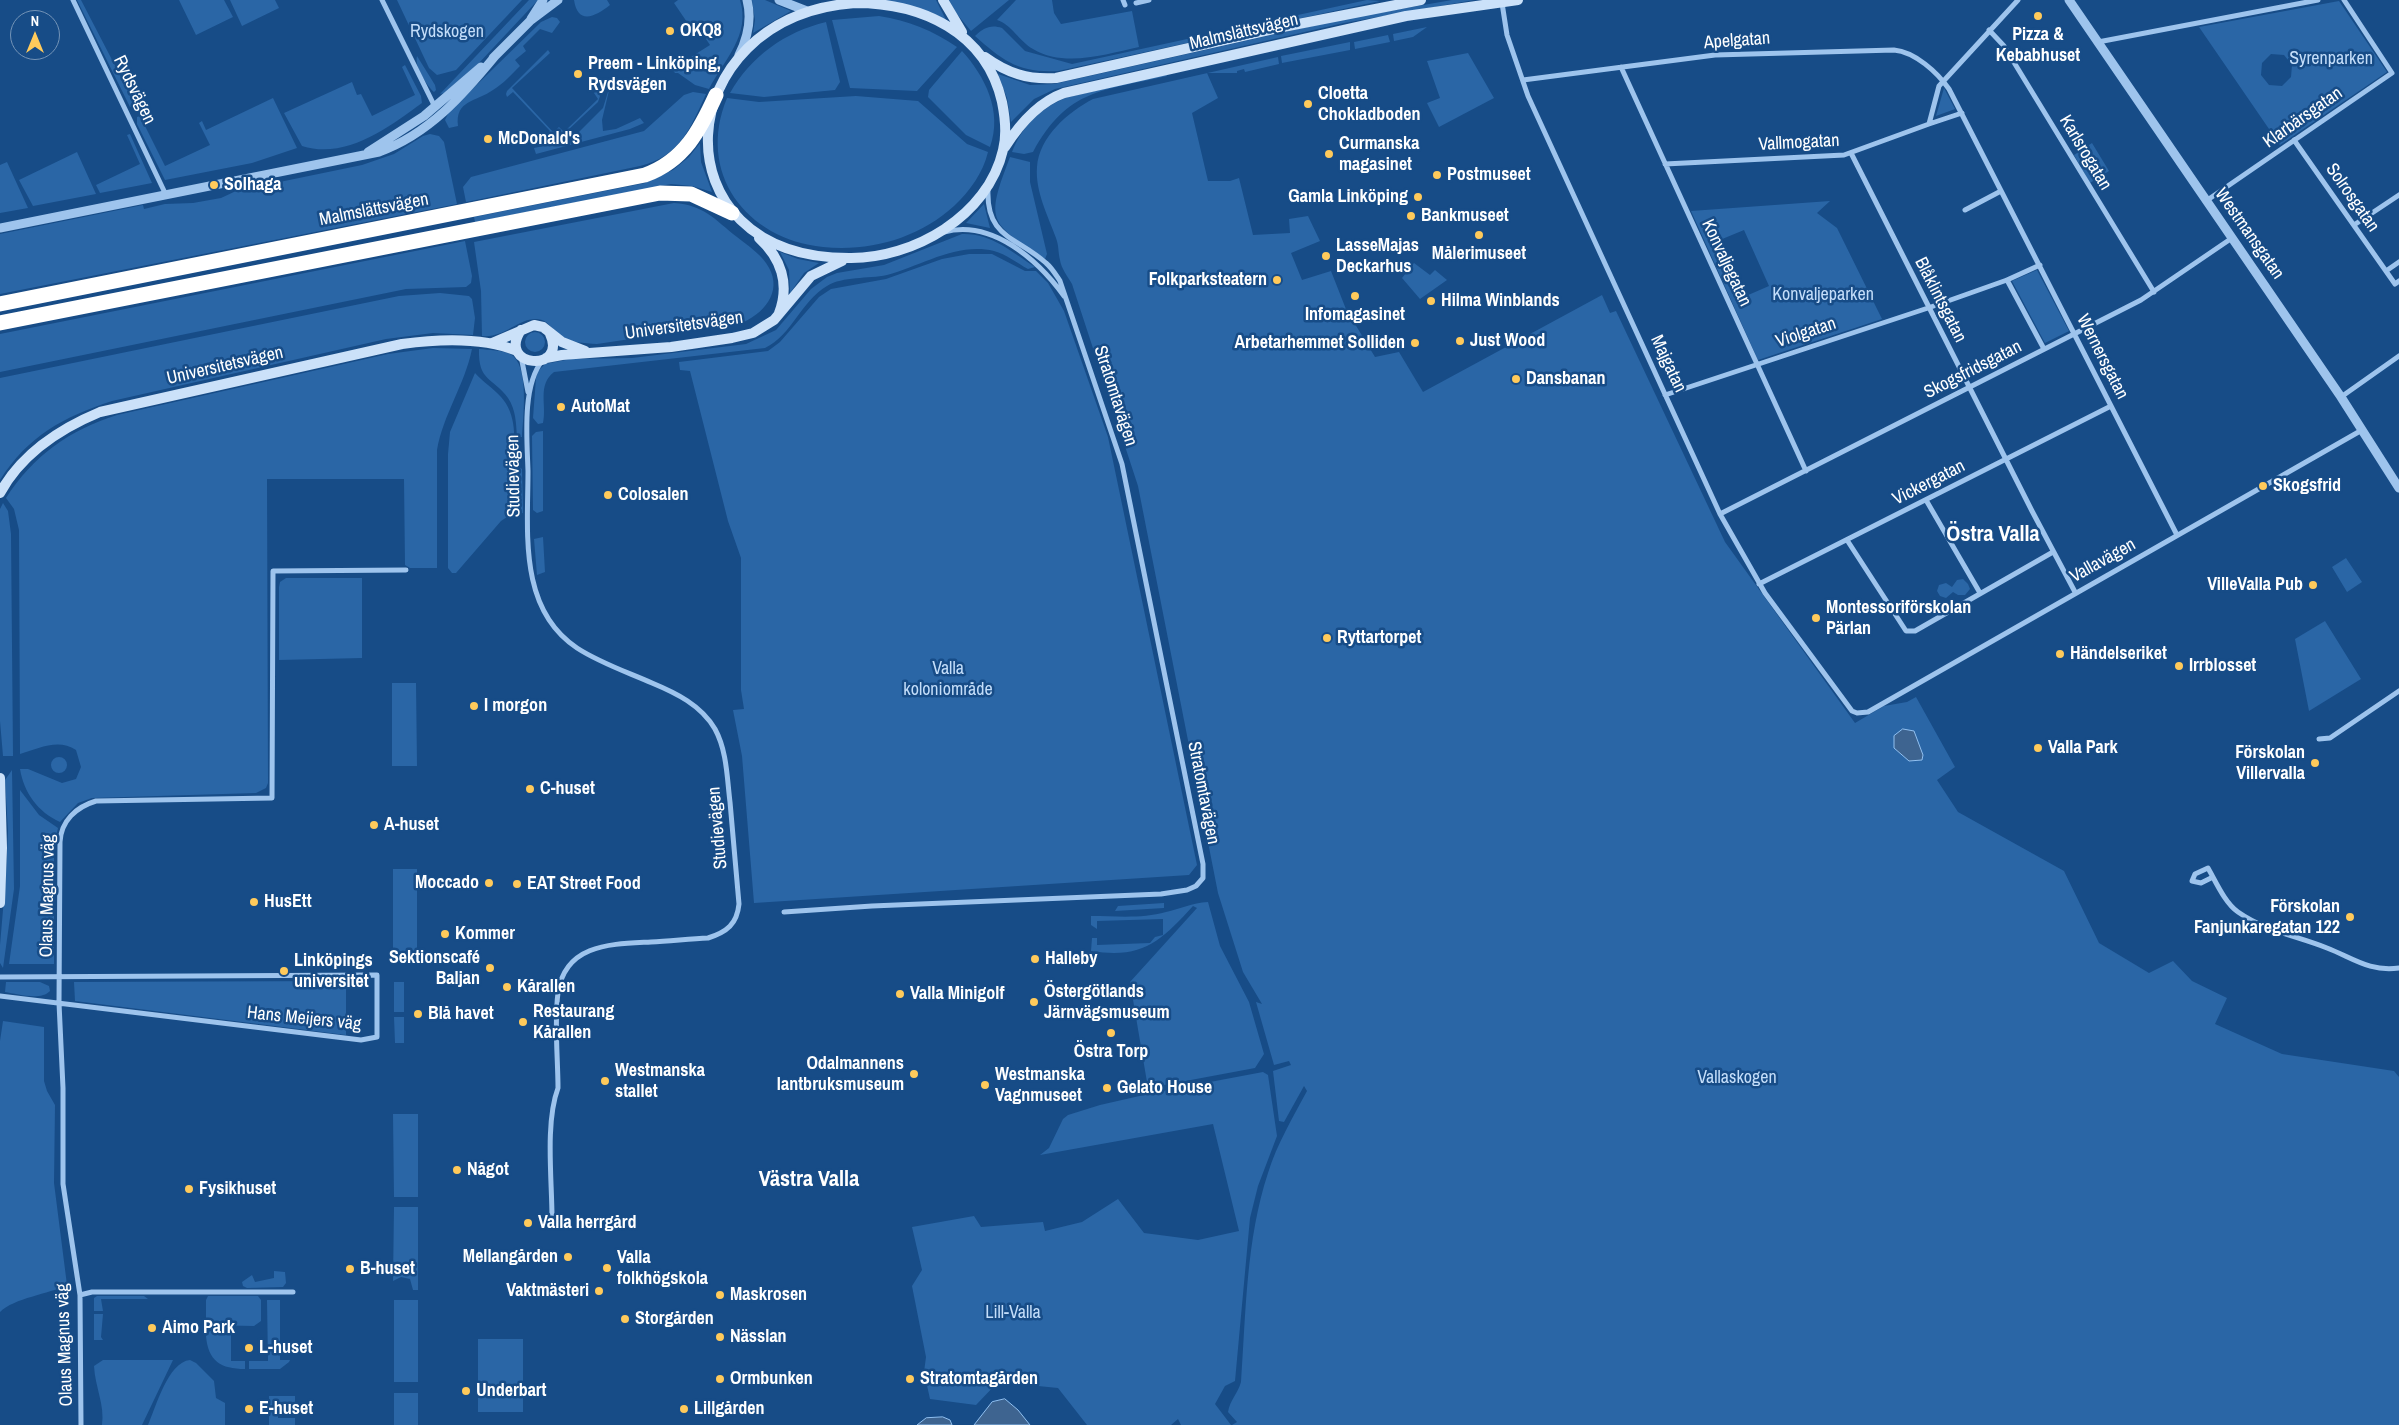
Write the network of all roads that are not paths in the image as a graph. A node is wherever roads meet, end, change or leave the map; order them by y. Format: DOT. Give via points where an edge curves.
graph roads {
  1 [pos="73,0"];
  2 [pos="382,0"];
  3 [pos="543,0"];
  4 [pos="558,0"];
  5 [pos="747,0"];
  6 [pos="778,0"];
  7 [pos="943,0"];
  8 [pos="1149,0"];
  9 [pos="1421,0"];
  10 [pos="1518,0"];
  11 [pos="2018,0"];
  12 [pos="2069,0"];
  13 [pos="2318,0"];
  14 [pos="2344,0"];
  15 [pos="1502,1"];
  16 [pos="860,2"];
  17 [pos="1136,3"];
  18 [pos="808,11"];
  19 [pos="530,21"];
  20 [pos="1989,30"];
  21 [pos="2098,42"];
  22 [pos="970,43"];
  23 [pos="980,53"];
  24 [pos="496,55"];
  25 [pos="737,58"];
  26 [pos="1621,67"];
  27 [pos="1524,80"];
  28 [pos="1943,80"];
  29 [pos="716,95"];
  30 [pos="434,107"];
  31 [pos="1962,113"];
  32 [pos="440,116"];
  33 [pos="1929,124"];
  34 [pos="2294,140"];
  35 [pos="1003,150"];
  36 [pos="1851,153"];
  37 [pos="362,156"];
  38 [pos="1665,164"];
  39 [pos="990,181"];
  40 [pos="2001,191"];
  41 [pos="166,195"];
  42 [pos="2399,195"];
  43 [pos="2206,201"];
  44 [pos="1965,210"];
  45 [pos="732,213"];
  46 [pos="2354,225"];
  47 [pos="0,228"];
  48 [pos="749,229"];
  49 [pos="934,235"];
  50 [pos="2232,238"];
  51 [pos="848,258"];
  52 [pos="2399,262"];
  53 [pos="2040,265"];
  54 [pos="2386,271"];
  55 [pos="2007,280"];
  56 [pos="2399,281"];
  57 [pos="2154,292"];
  58 [pos="1068,302"];
  59 [pos="0,304"];
  60 [pos="1928,308"];
  61 [pos="778,316"];
  62 [pos="0,323"];
  63 [pos="521,330"];
  64 [pos="550,334"];
  65 [pos="2075,334"];
  66 [pos="488,344"];
  67 [pos="2044,350"];
  68 [pos="590,352"];
  69 [pos="519,353"];
  70 [pos="2399,356"];
  71 [pos="544,359"];
  72 [pos="1757,364"];
  73 [pos="1970,388"];
  74 [pos="1665,395"];
  75 [pos="2341,397"];
  76 [pos="529,398"];
  77 [pos="2111,406"];
  78 [pos="2362,430"];
  79 [pos="2006,459"];
  80 [pos="1806,471"];
  81 [pos="2399,488"];
  82 [pos="0,493"];
  83 [pos="1926,500"];
  84 [pos="1720,514"];
  85 [pos="2177,535"];
  86 [pos="1847,540"];
  87 [pos="2053,552"];
  88 [pos="406,570"];
  89 [pos="1759,584"];
  90 [pos="2075,592"];
  91 [pos="1980,593"];
  92 [pos="2399,691"];
  93 [pos="1857,713"];
  94 [pos="2319,739"];
  95 [pos="0,778"];
  96 [pos="2213,877"];
  97 [pos="0,902"];
  98 [pos="784,912"];
  99 [pos="2399,968"];
  100 [pos="0,977"];
  101 [pos="60,978"];
  102 [pos="0,996"];
  103 [pos="59,1003"];
  104 [pos="552,1218"];
  105 [pos="293,1292"];
  106 [pos="80,1295"];
  107 [pos="81,1425"];
  1 -- 41 [label="street, Rydsvägen"];
  2 -- 30 [label="street"];
  3 -- 19 [label="street"];
  4 -- 19 [label="street"];
  5 -- 25 [label="street" via="748,30"];
  6 -- 18 [label="street"];
  7 -- 22 [label="main road"];
  8 -- 17 [label="street"];
  9 -- 23 [label="main road, Malmslättsvägen" via="1278,28 1056,78 1020,76"];
  10 -- 15 [label="main road, Malmslättsvägen"];
  11 -- 20 [label="street"];
  12 -- 21 [label="street, Westmansgatan"];
  13 -- 21 [label="street"];
  14 -- 34 [label="street, Klarbärsgatan" via="2392,73"];
  15 -- 27 [label="street, Majgatan" via="1507,35"];
  15 -- 35 [label="main road, Malmslättsvägen" via="1406,16 1064,93 1032,113"];
  16 -- 18 [label="main road"];
  16 -- 22 [label="main road" via="922,14 942,23"];
  18 -- 25 [label="main road" via="768,32"];
  19 -- 24 [label="street"];
  20 -- 28 [label="street"];
  20 -- 57 [label="street, Karlsrogatan" via="2004,46"];
  21 -- 43 [label="street, Westmansgatan"];
  22 -- 23 [label="main road"];
  23 -- 35 [label="main road" via="999,91 1004,123"];
  24 -- 30 [label="street"];
  24 -- 32 [label="street"];
  25 -- 29 [label="main road"];
  26 -- 27 [label="street, Apelgatan"];
  26 -- 28 [label="street, Apelgatan" via="1715,55 1894,50 1910,54"];
  26 -- 38 [label="street, Konvaljegatan"];
  27 -- 74 [label="street, Majgatan" via="1528,96"];
  28 -- 31 [label="street, Wernersgatan"];
  28 -- 33 [label="street"];
  29 -- 45 [label="main road" via="709,122 709,151 716,182"];
  29 -- 59 [label="highway, Malmslättsvägen" via="695,137 684,150 670,163 645,175"];
  30 -- 32 [label="street"];
  30 -- 37 [label="street"];
  31 -- 33 [label="street, Vallmogatan"];
  31 -- 40 [label="street, Wernersgatan"];
  32 -- 37 [label="street" via="392,148"];
  33 -- 36 [label="street, Vallmogatan"];
  34 -- 43 [label="street, Klarbärsgatan"];
  34 -- 46 [label="street, Solrosgatan"];
  35 -- 39 [label="main road"];
  36 -- 38 [label="street, Vallmogatan"];
  36 -- 60 [label="street, Blåklintsgatan"];
  37 -- 41 [label="street"];
  38 -- 72 [label="street, Konvaljegatan"];
  39 -- 49 [label="main road" via="960,217"];
  39 -- 58 [label="street, Stratomtavägen" via="988,206 996,227 1045,262 1060,281"];
  40 -- 44 [label="street"];
  40 -- 53 [label="street, Wernersgatan"];
  41 -- 47 [label="street"];
  42 -- 46 [label="street"];
  43 -- 50 [label="street, Westmansgatan"];
  45 -- 48 [label="main road"];
  45 -- 62 [label="highway" via="691,194 660,193"];
  46 -- 54 [label="street, Solrosgatan"];
  48 -- 51 [label="main road" via="791,249"];
  48 -- 61 [label="main road" via="768,248 782,271 784,287"];
  49 -- 51 [label="main road" via="901,250"];
  49 -- 58 [label="street, Stratomtavägen" via="962,229 998,237 1040,268"];
  50 -- 57 [label="street, Skogsfridsgatan"];
  50 -- 75 [label="street, Westmansgatan"];
  51 -- 61 [label="main road, Universitetsvägen" via="811,276"];
  52 -- 54 [label="street"];
  53 -- 55 [label="street, Violgatan"];
  53 -- 65 [label="street, Wernersgatan"];
  54 -- 56 [label="street, Solrosgatan" via="2395,284"];
  55 -- 60 [label="street, Violgatan"];
  55 -- 67 [label="street"];
  57 -- 65 [label="street, Skogsfridsgatan"];
  58 -- 98 [label="street, Stratomtavägen" via="1122,464 1199,845 1203,870 1201,882 1187,890 1161,894"];
  60 -- 72 [label="street, Violgatan"];
  60 -- 73 [label="street, Blåklintsgatan"];
  61 -- 68 [label="main road, Universitetsvägen" via="762,329 732,338"];
  63 -- 64 [label="main road" via="529,325 539,325"];
  63 -- 66 [label="main road, Universitetsvägen"];
  63 -- 69 [label="main road" via="516,340"];
  64 -- 68 [label="main road, Universitetsvägen"];
  64 -- 71 [label="main road" via="553,347"];
  65 -- 67 [label="street, Skogsfridsgatan"];
  65 -- 77 [label="street, Wernersgatan"];
  66 -- 69 [label="main road, Universitetsvägen"];
  66 -- 82 [label="main road, Universitetsvägen" via="433,341 402,344 100,412 45,441 20,465"];
  67 -- 73 [label="street, Skogsfridsgatan"];
  68 -- 71 [label="main road, Universitetsvägen"];
  69 -- 71 [label="main road" via="533,362"];
  69 -- 76 [label="street, Studievägen"];
  70 -- 75 [label="street"];
  71 -- 76 [label="street, Studievägen" via="534,374"];
  72 -- 74 [label="street, Violgatan"];
  72 -- 80 [label="street, Konvaljegatan"];
  73 -- 79 [label="street, Blåklintsgatan"];
  73 -- 80 [label="street, Skogsfridsgatan"];
  74 -- 84 [label="street, Majgatan"];
  75 -- 78 [label="street, Westmansgatan"];
  76 -- 104 [label="street, Studievägen" via="530,565 538,600 555,628 576,647 679,696 699,710 714,728 726,762 739,904 735,921 718,934 708,938 595,947 579,956 565,974 558,993 558,1088 552,1119"];
  77 -- 79 [label="street, Vickergatan"];
  77 -- 85 [label="street, Wernersgatan"];
  78 -- 81 [label="street, Westmansgatan"];
  78 -- 85 [label="street, Vallavägen"];
  79 -- 83 [label="street, Vickergatan"];
  79 -- 87 [label="street, Blåklintsgatan"];
  80 -- 84 [label="street, Skogsfridsgatan"];
  83 -- 86 [label="street, Vickergatan"];
  83 -- 91 [label="street"];
  84 -- 89 [label="street, Majgatan"];
  85 -- 90 [label="street, Vallavägen"];
  86 -- 89 [label="street, Vickergatan"];
  86 -- 91 [label="street" via="1906,631 1915,630"];
  87 -- 90 [label="street, Blåklintsgatan"];
  87 -- 91 [label="street"];
  88 -- 101 [label="street, Olaus Magnus väg" via="273,571 272,798 96,801 74,812 60,836"];
  89 -- 93 [label="street, Majgatan" via="1847,708"];
  90 -- 93 [label="street, Vallavägen" via="1868,712"];
  92 -- 94 [label="street" via="2330,738"];
  95 -- 97 [label="main road"];
  96 -- 99 [label="street" via="2232,907 2265,927 2328,948 2349,960 2379,969"];
  100 -- 101 [label="street, Hans Meijers väg"];
  101 -- 103 [label="street, Olaus Magnus väg"];
  101 -- 103 [label="street, Hans Meijers väg" via="377,975 377,1037 361,1040"];
  102 -- 103 [label="street, Hans Meijers väg"];
  103 -- 106 [label="street, Olaus Magnus väg" via="63,1184"];
  105 -- 106 [label="street" via="92,1292"];
  106 -- 107 [label="street, Olaus Magnus väg"];
}
